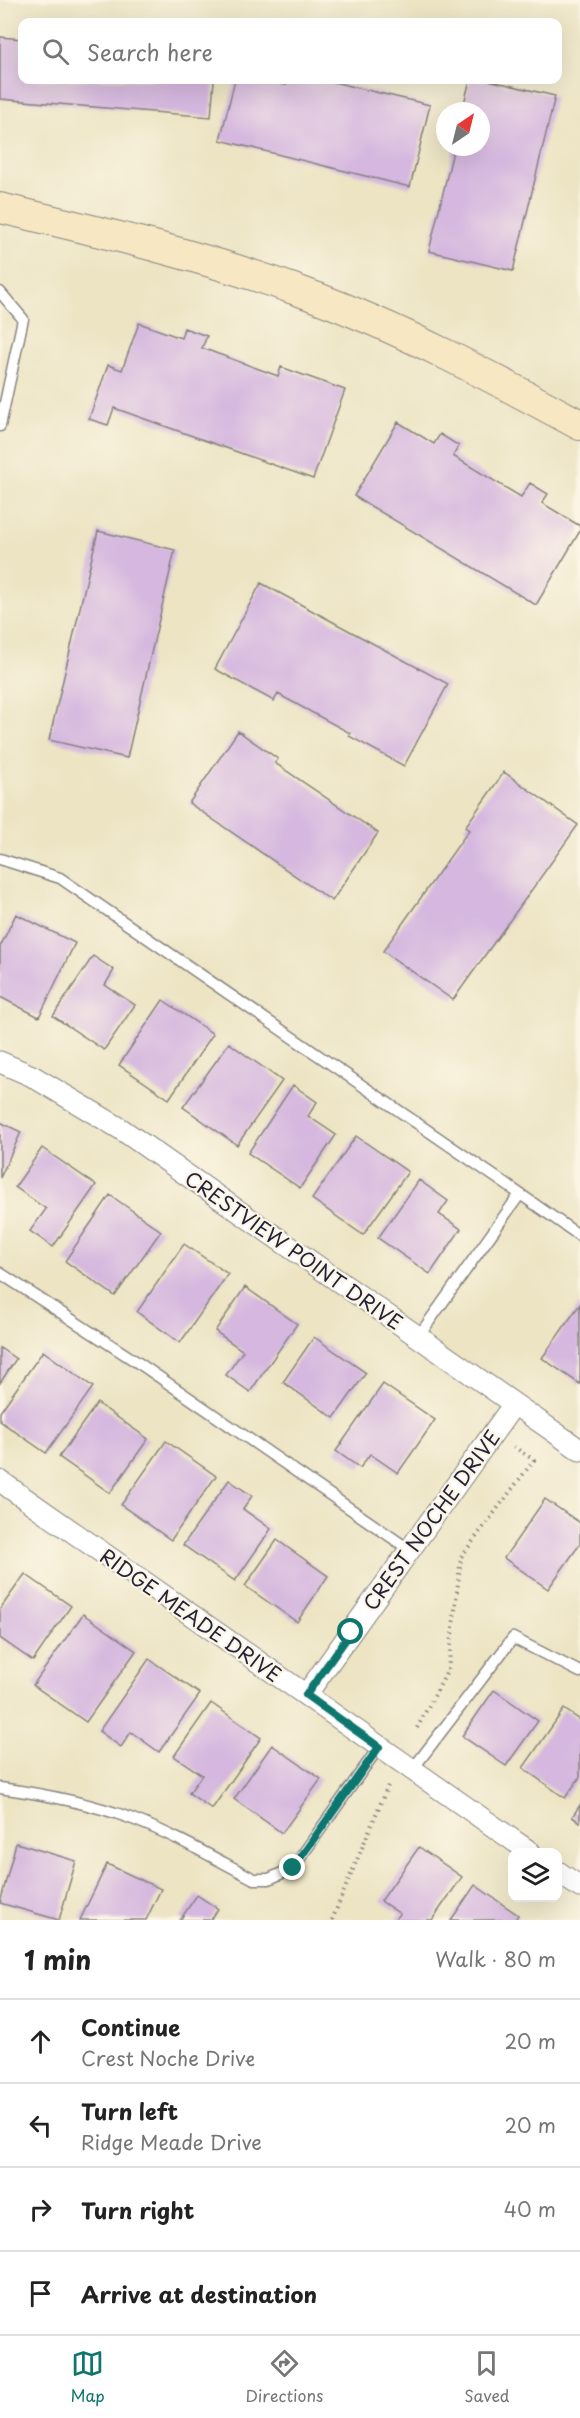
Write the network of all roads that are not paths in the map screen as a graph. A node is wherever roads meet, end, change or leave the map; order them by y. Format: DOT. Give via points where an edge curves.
graph roads {
  1 [pos="0,208"];
  2 [pos="0,292"];
  3 [pos="580,425"];
  4 [pos="0,426"];
  5 [pos="0,859"];
  6 [pos="0,1062"];
  7 [pos="520,1194"];
  8 [pos="580,1236"];
  9 [pos="0,1273"];
  10 [pos="418,1337"];
  11 [pos="514,1404"];
  12 [pos="580,1450"];
  13 [pos="2,1488"];
  14 [pos="410,1550"];
  15 [pos="580,1672"];
  16 [pos="306,1695"];
  17 [pos="379,1747"];
  18 [pos="405,1765"];
  19 [pos="0,1788"];
  20 [pos="524,1848"];
  21 [pos="562,1875"];
  22 [pos="580,1887"];
  1 -- 3 [label="main road" via="174,251 302,292 385,326"];
  2 -- 4 [label="lane" via="23,319"];
  5 -- 7 [label="lane" via="60,878"];
  6 -- 10 [label="street, CRESTVIEW POINT DRIVE" via="32,1076 121,1129"];
  7 -- 8 [label="lane"];
  7 -- 10 [label="lane"];
  9 -- 14 [label="lane"];
  10 -- 11 [label="street, CRESTVIEW POINT DRIVE"];
  11 -- 12 [label="street, CRESTVIEW POINT DRIVE"];
  11 -- 14 [label="street, CREST NOCHE DRIVE"];
  13 -- 16 [label="street, RIDGE MEADE DRIVE"];
  14 -- 16 [label="street, CREST NOCHE DRIVE"];
  15 -- 18 [label="lane" via="513,1638"];
  16 -- 17 [label="street, RIDGE MEADE DRIVE"];
  17 -- 18 [label="street, RIDGE MEADE DRIVE"];
  17 -- 19 [label="lane" via="293,1868 269,1880 254,1879 129,1818 62,1799"];
  18 -- 20 [label="street, RIDGE MEADE DRIVE"];
  21 -- 22 [label="street"];
}
